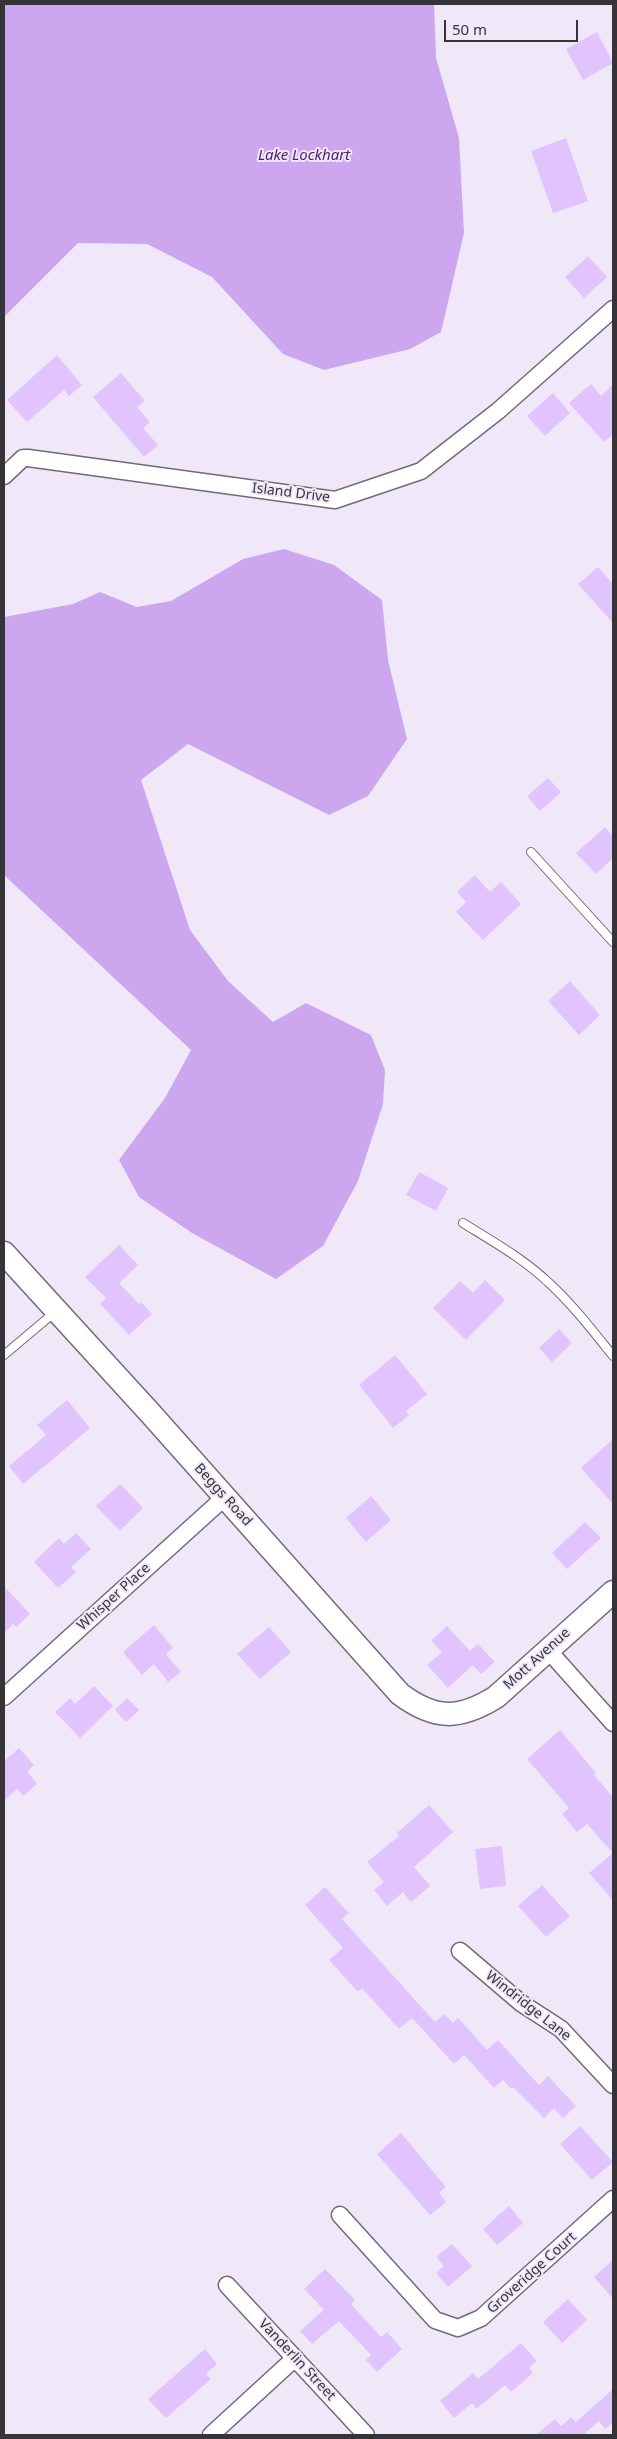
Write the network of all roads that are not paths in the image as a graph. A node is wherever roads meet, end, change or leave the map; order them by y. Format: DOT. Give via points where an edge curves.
graph roads {
  1 [pos="613,309"];
  2 [pos="4,476"];
  3 [pos="531,852"];
  4 [pos="613,942"];
  5 [pos="463,1223"];
  6 [pos="4,1253"];
  7 [pos="56,1310"];
  8 [pos="4,1355"];
  9 [pos="613,1356"];
  10 [pos="224,1497"];
  11 [pos="613,1592"];
  12 [pos="548,1650"];
  13 [pos="4,1697"];
  14 [pos="454,1715"];
  15 [pos="613,1723"];
  16 [pos="460,1951"];
  17 [pos="613,2085"];
  18 [pos="613,2200"];
  19 [pos="340,2215"];
  20 [pos="227,2284"];
  21 [pos="295,2358"];
  22 [pos="211,2435"];
  23 [pos="366,2435"];
  1 -- 2 [label="street, Island Drive" via="498,411 421,471 335,500 28,458 23,458"];
  3 -- 4 [label="lane"];
  5 -- 9 [label="lane" via="547,1281"];
  6 -- 7 [label="street, Beggs Road"];
  7 -- 8 [label="lane"];
  7 -- 10 [label="street, Beggs Road"];
  10 -- 13 [label="street, Whisper Place"];
  10 -- 14 [label="street, Beggs Road" via="400,1694 419,1708"];
  11 -- 12 [label="street, Mott Avenue"];
  12 -- 14 [label="street, Mott Avenue" via="496,1696 476,1709"];
  12 -- 15 [label="street"];
  16 -- 17 [label="street, Windridge Lane" via="521,2003 561,2029"];
  18 -- 19 [label="street, Groveridge Court" via="481,2318 458,2328 435,2320"];
  20 -- 21 [label="street, Vanderlin Street"];
  21 -- 22 [label="street"];
  21 -- 23 [label="street, Vanderlin Street"];
}
